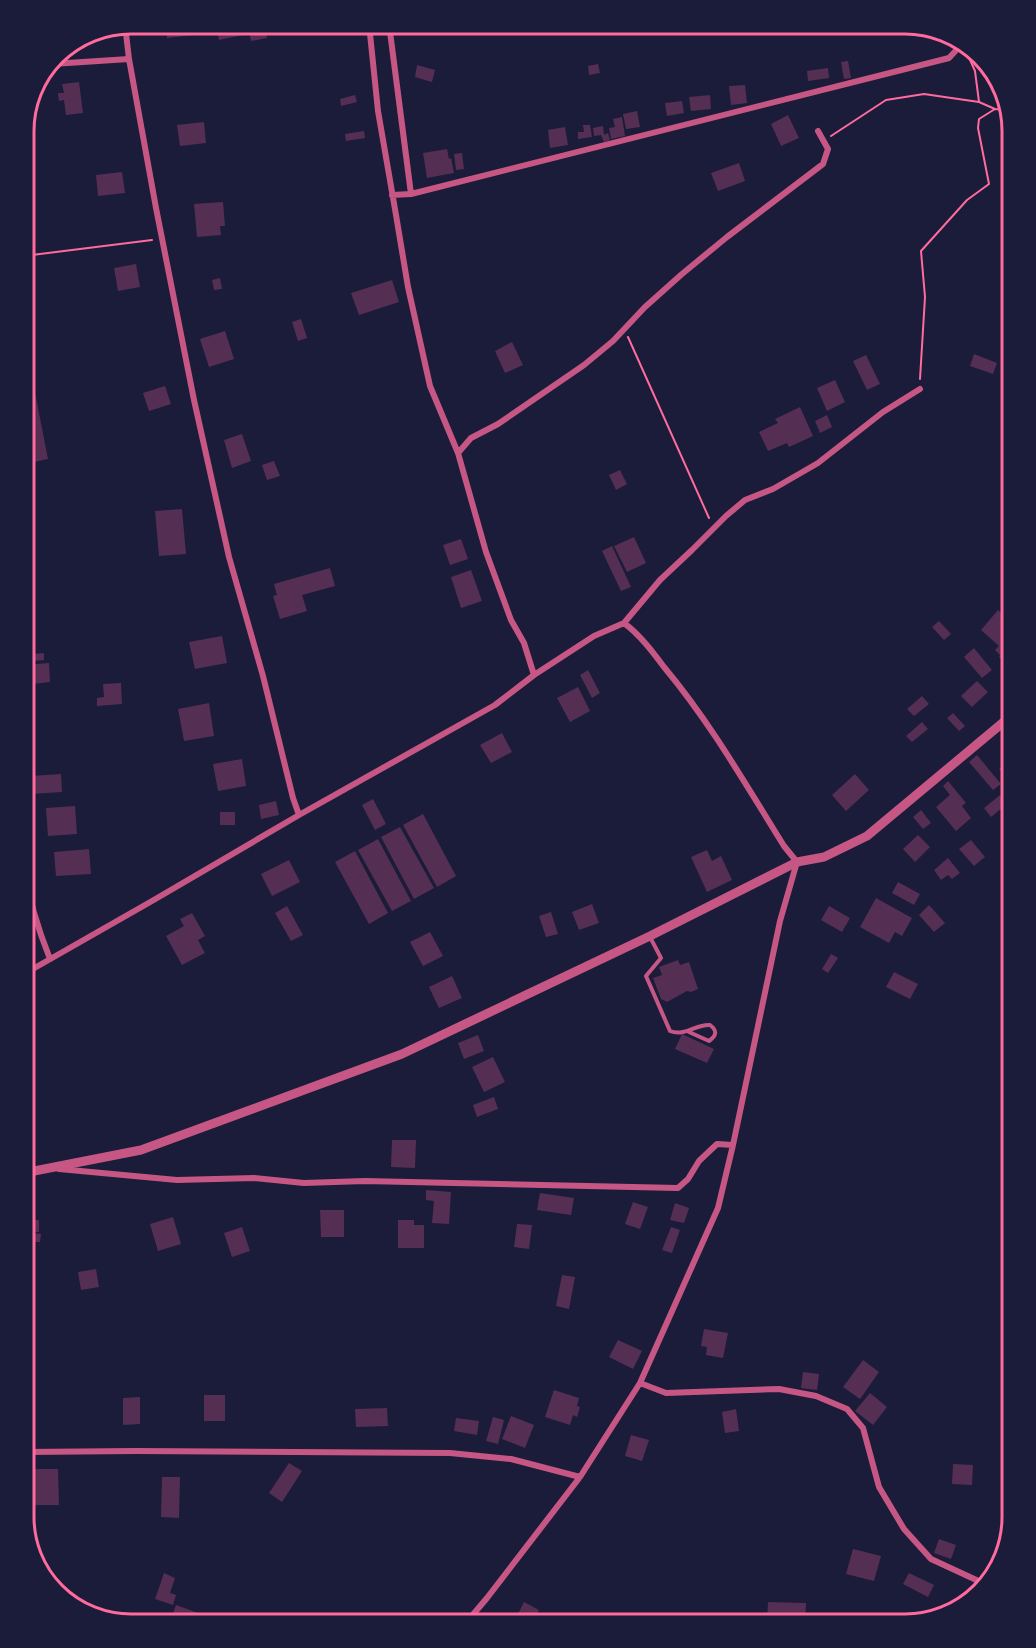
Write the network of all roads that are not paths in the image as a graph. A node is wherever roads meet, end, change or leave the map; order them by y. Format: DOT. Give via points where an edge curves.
graph roads {
  1 [pos="126,34"];
  2 [pos="370,34"];
  3 [pos="389,34"];
  4 [pos="956,49"];
  5 [pos="129,58"];
  6 [pos="62,63"];
  7 [pos="818,131"];
  8 [pos="392,195"];
  9 [pos="411,195"];
  10 [pos="920,389"];
  11 [pos="458,453"];
  12 [pos="624,623"];
  13 [pos="534,675"];
  14 [pos="1002,723"];
  15 [pos="299,815"];
  16 [pos="797,862"];
  17 [pos="34,918"];
  18 [pos="650,936"];
  19 [pos="50,959"];
  20 [pos="34,968"];
  21 [pos="689,1032"];
  22 [pos="733,1145"];
  23 [pos="55,1168"];
  24 [pos="34,1171"];
  25 [pos="639,1383"];
  26 [pos="34,1452"];
  27 [pos="580,1477"];
  28 [pos="978,1581"];
  29 [pos="474,1613"];
  1 -- 5 [label="street"];
  2 -- 8 [label="street"];
  3 -- 9 [label="street"];
  4 -- 9 [label="street" via="949,58 931,63"];
  5 -- 6 [label="street"];
  5 -- 15 [label="street" via="194,400 229,556"];
  7 -- 11 [label="street" via="828,149 823,164 682,274 584,365 471,438"];
  8 -- 9 [label="street"];
  8 -- 11 [label="street" via="430,386"];
  10 -- 12 [label="street" via="818,463 745,500 660,580"];
  11 -- 13 [label="street" via="486,552"];
  12 -- 13 [label="street" via="594,636"];
  12 -- 16 [label="street" via="705,721"];
  13 -- 15 [label="street" via="495,705"];
  14 -- 16 [label="street" via="867,836 824,857"];
  15 -- 19 [label="street"];
  16 -- 18 [label="street"];
  16 -- 22 [label="street" via="780,921"];
  17 -- 19 [label="street"];
  18 -- 21 [label="lane" via="661,958 646,976 670,1031"];
  18 -- 23 [label="street" via="402,1054 141,1150"];
  19 -- 20 [label="street"];
  21 -- 21 [label="lane" via="703,1024 716,1032 709,1041"];
  22 -- 23 [label="street" via="717,1144 678,1188 304,1183 254,1178 177,1180"];
  22 -- 25 [label="street" via="718,1208"];
  23 -- 24 [label="street"];
  25 -- 27 [label="street"];
  25 -- 28 [label="street" via="666,1393 779,1389 816,1396 847,1409 863,1428 879,1487 904,1529 931,1559"];
  26 -- 27 [label="street" via="450,1453 511,1459"];
  27 -- 29 [label="street"];
}
